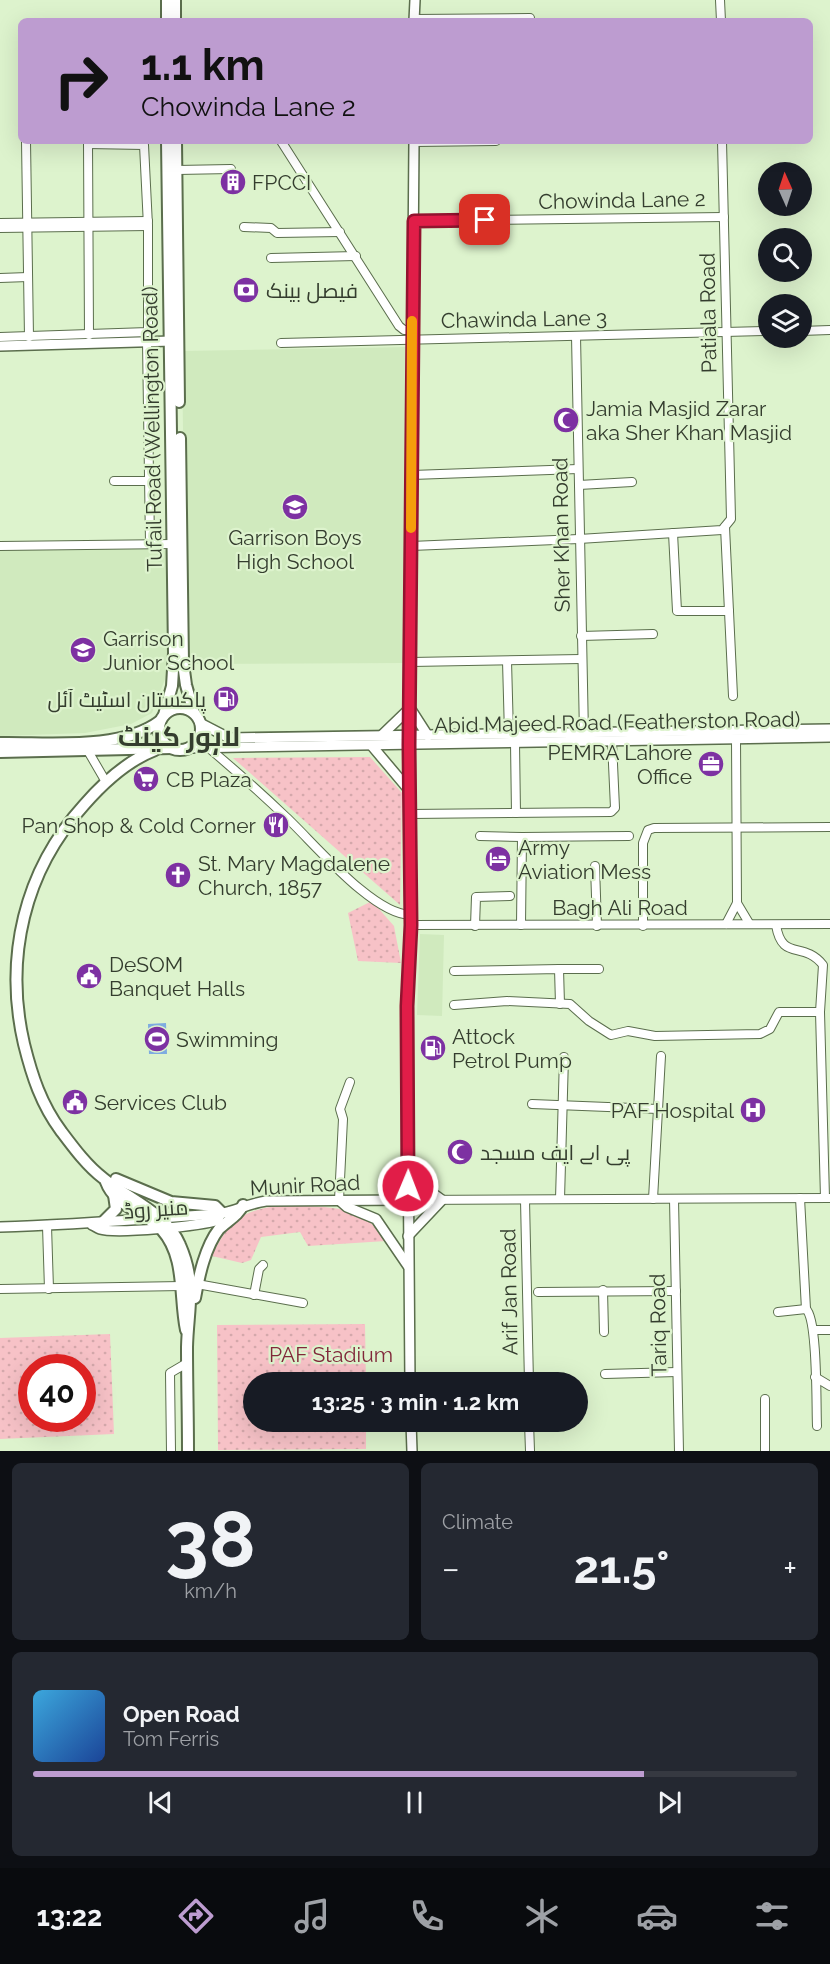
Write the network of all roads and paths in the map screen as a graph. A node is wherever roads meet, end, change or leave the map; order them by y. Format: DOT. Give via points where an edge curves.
graph roads {
  1 [pos="415,0"];
  2 [pos="720,0"];
  3 [pos="169,1"];
  4 [pos="167,18"];
  5 [pos="174,18"];
  6 [pos="414,18"];
  7 [pos="720,18"];
  8 [pos="26,144"];
  9 [pos="88,144"];
  10 [pos="116,144"];
  11 [pos="167,144"];
  12 [pos="176,144"];
  13 [pos="283,144"];
  14 [pos="414,144"];
  15 [pos="722,144"];
  16 [pos="231,169"];
  17 [pos="177,170"];
  18 [pos="724,217"];
  19 [pos="414,221"];
  20 [pos="0,223"];
  21 [pos="88,224"];
  22 [pos="148,224"];
  23 [pos="27,225"];
  24 [pos="244,227"];
  25 [pos="0,228"];
  26 [pos="340,232"];
  27 [pos="356,256"];
  28 [pos="271,258"];
  29 [pos="28,277"];
  30 [pos="0,278"];
  31 [pos="830,330"];
  32 [pos="812,331"];
  33 [pos="726,332"];
  34 [pos="758,332"];
  35 [pos="89,334"];
  36 [pos="412,335"];
  37 [pos="576,336"];
  38 [pos="0,337"];
  39 [pos="29,337"];
  40 [pos="172,341"];
  41 [pos="147,342"];
  42 [pos="280,343"];
  43 [pos="0,346"];
  44 [pos="578,469"];
  45 [pos="412,475"];
  46 [pos="114,481"];
  47 [pos="148,481"];
  48 [pos="632,482"];
  49 [pos="579,485"];
  50 [pos="725,526"];
  51 [pos="673,533"];
  52 [pos="579,539"];
  53 [pos="150,543"];
  54 [pos="173,544"];
  55 [pos="0,546"];
  56 [pos="411,546"];
  57 [pos="729,611"];
  58 [pos="653,634"];
  59 [pos="581,636"];
  60 [pos="581,659"];
  61 [pos="507,661"];
  62 [pos="411,662"];
  63 [pos="733,696"];
  64 [pos="410,708"];
  65 [pos="162,718"];
  66 [pos="197,718"];
  67 [pos="830,729"];
  68 [pos="509,734"];
  69 [pos="584,734"];
  70 [pos="382,735"];
  71 [pos="428,736"];
  72 [pos="830,737"];
  73 [pos="568,738"];
  74 [pos="736,739"];
  75 [pos="409,740"];
  76 [pos="612,742"];
  77 [pos="0,743"];
  78 [pos="515,743"];
  79 [pos="372,746"];
  80 [pos="172,748"];
  81 [pos="188,748"];
  82 [pos="210,749"];
  83 [pos="155,750"];
  84 [pos="88,751"];
  85 [pos="0,752"];
  86 [pos="106,782"];
  87 [pos="409,790"];
  88 [pos="516,813"];
  89 [pos="410,814"];
  90 [pos="830,827"];
  91 [pos="736,829"];
  92 [pos="480,836"];
  93 [pos="629,836"];
  94 [pos="522,837"];
  95 [pos="595,866"];
  96 [pos="510,896"];
  97 [pos="736,903"];
  98 [pos="411,920"];
  99 [pos="749,923"];
  100 [pos="726,924"];
  101 [pos="830,924"];
  102 [pos="520,925"];
  103 [pos="776,925"];
  104 [pos="475,926"];
  105 [pos="597,926"];
  106 [pos="643,926"];
  107 [pos="559,969"];
  108 [pos="600,969"];
  109 [pos="454,971"];
  110 [pos="560,1004"];
  111 [pos="454,1005"];
  112 [pos="820,1012"];
  113 [pos="661,1056"];
  114 [pos="564,1057"];
  115 [pos="350,1082"];
  116 [pos="532,1104"];
  117 [pos="565,1105"];
  118 [pos="658,1109"];
  119 [pos="90,1164"];
  120 [pos="409,1164"];
  121 [pos="105,1180"];
  122 [pos="114,1195"];
  123 [pos="800,1198"];
  124 [pos="827,1198"];
  125 [pos="560,1199"];
  126 [pos="653,1199"];
  127 [pos="674,1199"];
  128 [pos="339,1200"];
  129 [pos="408,1200"];
  130 [pos="442,1200"];
  131 [pos="525,1200"];
  132 [pos="243,1205"];
  133 [pos="221,1213"];
  134 [pos="150,1220"];
  135 [pos="103,1222"];
  136 [pos="164,1224"];
  137 [pos="92,1225"];
  138 [pos="46,1226"];
  139 [pos="0,1227"];
  140 [pos="408,1236"];
  141 [pos="263,1264"];
  142 [pos="408,1266"];
  143 [pos="197,1284"];
  144 [pos="182,1286"];
  145 [pos="0,1289"];
  146 [pos="49,1289"];
  147 [pos="603,1290"];
  148 [pos="676,1291"];
  149 [pos="538,1292"];
  150 [pos="254,1295"];
  151 [pos="303,1303"];
  152 [pos="806,1309"];
  153 [pos="191,1310"];
  154 [pos="778,1312"];
  155 [pos="814,1330"];
  156 [pos="830,1330"];
  157 [pos="604,1332"];
  158 [pos="188,1339"];
  159 [pos="187,1363"];
  160 [pos="410,1372"];
  161 [pos="529,1372"];
  162 [pos="677,1372"];
  163 [pos="605,1374"];
  164 [pos="815,1377"];
  165 [pos="830,1386"];
  166 [pos="765,1399"];
  167 [pos="817,1426"];
  168 [pos="411,1432"];
  169 [pos="530,1432"];
  170 [pos="171,1451"];
  171 [pos="188,1451"];
  172 [pos="412,1451"];
  173 [pos="530,1451"];
  174 [pos="679,1451"];
  175 [pos="765,1451"];
  1 -- 6 [label="street"];
  2 -- 7 [label="street"];
  3 -- 4 [label="main road"];
  3 -- 5 [label="main road"];
  8 -- 23 [label="street"];
  9 -- 21 [label="street"];
  10 -- 22 [label="street" via="144,145"];
  11 -- 40 [label="main road, Tufail Road (Wellington Road)"];
  12 -- 17 [label="main road, Tufail Road (Wellington Road)"];
  13 -- 26 [label="street"];
  14 -- 19 [label="street"];
  15 -- 18 [label="street, Patiala Road"];
  16 -- 17 [label="street"];
  17 -- 66 [label="main road, Tufail Road (Wellington Road)" via="183,663"];
  18 -- 19 [label="street, Chowinda Lane 2"];
  18 -- 33 [label="street, Patiala Road"];
  19 -- 36 [label="street"];
  20 -- 23 [label="street"];
  21 -- 22 [label="street"];
  21 -- 23 [label="street"];
  21 -- 35 [label="street"];
  22 -- 35 [label="street" via="148,332"];
  23 -- 25 [label="street"];
  23 -- 29 [label="street"];
  24 -- 26 [label="street" via="271,228 277,233"];
  26 -- 27 [label="street"];
  27 -- 28 [label="street"];
  27 -- 36 [label="street" via="399,326"];
  29 -- 30 [label="street"];
  29 -- 39 [label="street"];
  31 -- 32 [label="street"];
  33 -- 34 [label="street, Chawinda Lane 3"];
  33 -- 37 [label="street, Chawinda Lane 3"];
  33 -- 50 [label="street, Patiala Road" via="731,519"];
  35 -- 39 [label="street"];
  36 -- 37 [label="street, Chawinda Lane 3"];
  36 -- 42 [label="street, Chawinda Lane 3"];
  36 -- 45 [label="street"];
  37 -- 44 [label="street, Sher Khan Road"];
  38 -- 39 [label="street"];
  40 -- 41 [label="street"];
  40 -- 54 [label="main road, Tufail Road (Wellington Road)"];
  41 -- 43 [label="street"];
  41 -- 47 [label="street"];
  44 -- 45 [label="street"];
  44 -- 49 [label="street, Sher Khan Road"];
  45 -- 56 [label="street"];
  46 -- 47 [label="street"];
  47 -- 53 [label="street"];
  48 -- 49 [label="street"];
  49 -- 52 [label="street, Sher Khan Road"];
  50 -- 51 [label="street" via="722,530"];
  50 -- 57 [label="street"];
  51 -- 52 [label="street"];
  51 -- 57 [label="street" via="677,611"];
  52 -- 56 [label="street"];
  52 -- 59 [label="street, Sher Khan Road"];
  53 -- 54 [label="street"];
  53 -- 55 [label="street"];
  54 -- 65 [label="main road, Tufail Road (Wellington Road)" via="174,671 172,691"];
  56 -- 62 [label="street"];
  57 -- 63 [label="street"];
  58 -- 59 [label="street"];
  59 -- 60 [label="street, Sher Khan Road"];
  60 -- 61 [label="street"];
  60 -- 69 [label="street, Sher Khan Road"];
  61 -- 62 [label="street"];
  61 -- 68 [label="street"];
  62 -- 64 [label="street"];
  64 -- 70 [label="street"];
  64 -- 71 [label="street"];
  64 -- 75 [label="street"];
  65 -- 66 [label="main road" via="169,711 182,708"];
  65 -- 77 [label="main road" via="137,735 117,739"];
  65 -- 80 [label="main road" via="161,737"];
  66 -- 70 [label="street, Abid Majeed Road (Featherston Road)" via="229,738"];
  66 -- 81 [label="main road" via="199,738"];
  67 -- 69 [label="street, Abid Majeed Road (Featherston Road)"];
  68 -- 71 [label="street, Abid Majeed Road (Featherston Road)"];
  68 -- 73 [label="street, Abid Majeed Road (Featherston Road)"];
  69 -- 73 [label="street, Abid Majeed Road (Featherston Road)"];
  70 -- 75 [label="street, Abid Majeed Road (Featherston Road)"];
  71 -- 75 [label="street, Abid Majeed Road (Featherston Road)"];
  72 -- 74 [label="street, Abid Majeed Road (Featherston Road)"];
  73 -- 76 [label="street, Abid Majeed Road (Featherston Road)"];
  73 -- 78 [label="street, Abid Majeed Road (Featherston Road)"];
  74 -- 76 [label="street, Abid Majeed Road (Featherston Road)"];
  74 -- 91 [label="street"];
  75 -- 78 [label="street, Abid Majeed Road (Featherston Road)"];
  75 -- 79 [label="street, Abid Majeed Road (Featherston Road)"];
  75 -- 87 [label="street"];
  76 -- 88 [label="street" via="614,810"];
  78 -- 88 [label="street"];
  79 -- 82 [label="street, Abid Majeed Road (Featherston Road)"];
  79 -- 87 [label="street"];
  80 -- 81 [label="main road"];
  80 -- 83 [label="main road"];
  81 -- 82 [label="street, Abid Majeed Road (Featherston Road)"];
  82 -- 98 [label="street, Bagh Ali Road" via="345,877 393,912"];
  83 -- 84 [label="main road"];
  83 -- 86 [label="main road" via="135,759"];
  84 -- 85 [label="main road"];
  84 -- 86 [label="street"];
  86 -- 119 [label="main road" via="74,816 47,857 26,905 15,960 18,1017 33,1079 47,1109"];
  87 -- 89 [label="street"];
  88 -- 89 [label="street"];
  89 -- 98 [label="street"];
  90 -- 91 [label="street"];
  91 -- 97 [label="street"];
  91 -- 106 [label="street" via="648,830 643,843"];
  92 -- 94 [label="street"];
  93 -- 94 [label="street"];
  94 -- 102 [label="street"];
  95 -- 105 [label="street"];
  96 -- 104 [label="street" via="476,897"];
  97 -- 99 [label="street"];
  97 -- 100 [label="street"];
  98 -- 104 [label="street, Bagh Ali Road"];
  98 -- 120 [label="street" via="407,1006"];
  99 -- 100 [label="street, Bagh Ali Road"];
  99 -- 103 [label="street, Bagh Ali Road"];
  100 -- 106 [label="street, Bagh Ali Road"];
  101 -- 103 [label="street, Bagh Ali Road"];
  102 -- 104 [label="street, Bagh Ali Road"];
  102 -- 105 [label="street, Bagh Ali Road"];
  103 -- 112 [label="street" via="784,946 813,953 823,965"];
  105 -- 106 [label="street, Bagh Ali Road"];
  107 -- 108 [label="street"];
  107 -- 109 [label="street"];
  107 -- 110 [label="street"];
  110 -- 111 [label="street" via="507,1001"];
  110 -- 112 [label="street" via="570,1004 611,1035 628,1031 655,1036 760,1034 770,1029 779,1012"];
  112 -- 124 [label="street"];
  113 -- 118 [label="street"];
  114 -- 117 [label="street"];
  115 -- 128 [label="street" via="340,1112 343,1119"];
  116 -- 117 [label="street"];
  117 -- 118 [label="street"];
  117 -- 125 [label="street"];
  118 -- 126 [label="street"];
  119 -- 121 [label="main road"];
  119 -- 133 [label="main road" via="144,1193 188,1206 215,1206"];
  120 -- 129 [label="street"];
  120 -- 130 [label="street" via="424,1187"];
  121 -- 122 [label="main road"];
  121 -- 136 [label="main road"];
  122 -- 134 [label="main road"];
  122 -- 135 [label="main road" via="117,1209"];
  123 -- 124 [label="street, Munir Road"];
  123 -- 127 [label="street, Munir Road"];
  123 -- 152 [label="street"];
  125 -- 126 [label="street, Munir Road"];
  125 -- 131 [label="street, Munir Road"];
  126 -- 127 [label="street, Munir Road"];
  127 -- 148 [label="street, Tariq Road"];
  128 -- 129 [label="street, Munir Road"];
  128 -- 132 [label="street, Munir Road"];
  128 -- 142 [label="street" via="376,1219"];
  129 -- 130 [label="street, Munir Road"];
  129 -- 140 [label="street"];
  130 -- 131 [label="street, Munir Road"];
  130 -- 140 [label="street"];
  131 -- 161 [label="street, Arif Jan Road"];
  132 -- 133 [label="street, Munir Road"];
  132 -- 143 [label="main road" via="218,1231"];
  133 -- 136 [label="street, Munir Road"];
  134 -- 135 [label="street"];
  134 -- 136 [label="main road"];
  135 -- 137 [label="street"];
  136 -- 137 [label="street, منیر روڈ" via="101,1230"];
  136 -- 144 [label="main road"];
  136 -- 153 [label="main road" via="179,1242 189,1269"];
  137 -- 138 [label="street"];
  138 -- 139 [label="street"];
  138 -- 146 [label="street"];
  140 -- 142 [label="street"];
  141 -- 150 [label="street"];
  142 -- 160 [label="street"];
  143 -- 150 [label="street"];
  143 -- 153 [label="main road"];
  144 -- 146 [label="street"];
  144 -- 158 [label="main road"];
  145 -- 146 [label="street"];
  147 -- 148 [label="street"];
  147 -- 149 [label="street"];
  147 -- 157 [label="street"];
  148 -- 162 [label="street, Tariq Road"];
  150 -- 151 [label="street"];
  152 -- 154 [label="street"];
  152 -- 155 [label="street" via="811,1313"];
  153 -- 158 [label="main road"];
  155 -- 156 [label="street"];
  155 -- 164 [label="street"];
  158 -- 159 [label="main road"];
  159 -- 170 [label="street" via="170,1373"];
  159 -- 171 [label="main road"];
  162 -- 163 [label="street"];
  162 -- 174 [label="street, Tariq Road"];
  164 -- 165 [label="street"];
  164 -- 167 [label="street"];
  166 -- 175 [label="street"];
  168 -- 172 [label="street"];
  169 -- 173 [label="street"];
}
